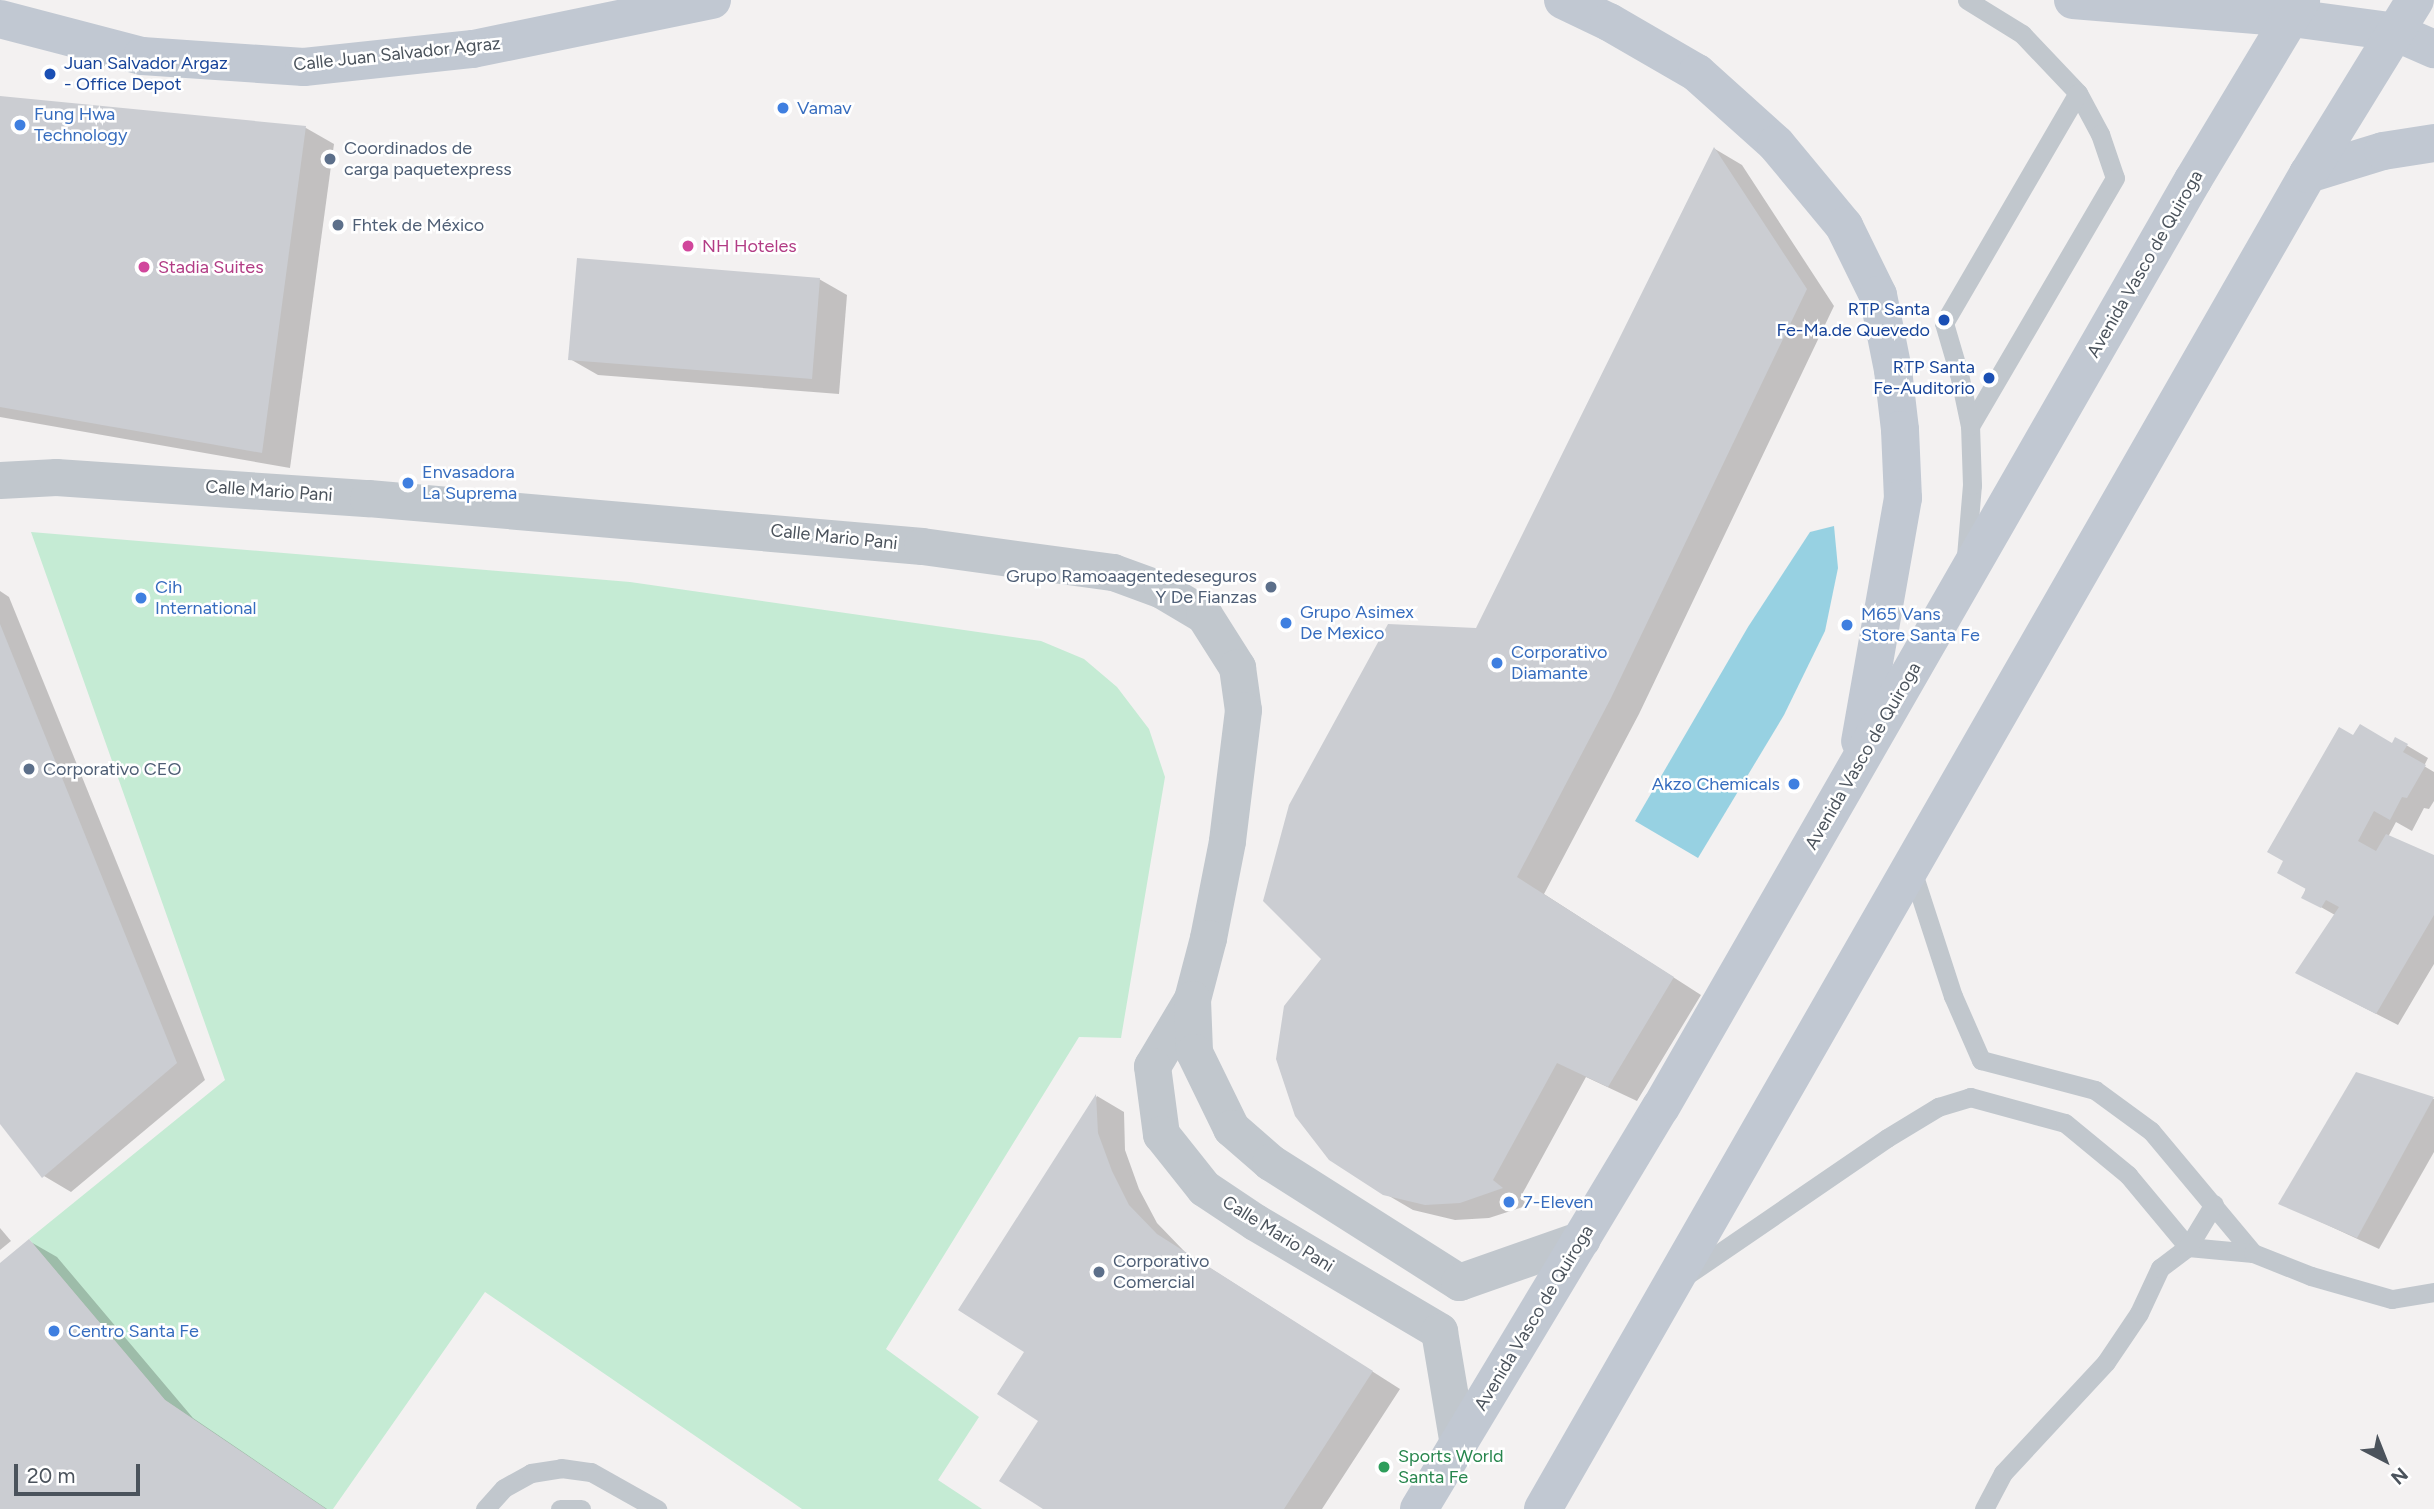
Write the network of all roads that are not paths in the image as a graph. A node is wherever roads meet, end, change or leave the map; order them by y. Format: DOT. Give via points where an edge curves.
graph roads {
  1 [pos="712,0"];
  2 [pos="1563,0"];
  3 [pos="1967,0"];
  4 [pos="2073,0"];
  5 [pos="2415,0"];
  6 [pos="2130,3"];
  7 [pos="2296,9"];
  8 [pos="0,19"];
  9 [pos="2395,32"];
  10 [pos="2434,49"];
  11 [pos="2078,93"];
  12 [pos="2434,143"];
  13 [pos="2308,174"];
  14 [pos="1970,426"];
  15 [pos="0,464"];
  16 [pos="55,477"];
  17 [pos="0,480"];
  18 [pos="1958,591"];
  19 [pos="1856,767"];
  20 [pos="1911,867"];
  21 [pos="1192,999"];
  22 [pos="2214,1204"];
  23 [pos="1582,1239"];
  24 [pos="2188,1247"];
  25 [pos="2253,1253"];
  26 [pos="1672,1285"];
  27 [pos="2434,1292"];
  28 [pos="1458,1444"];
  29 [pos="653,1508"];
  30 [pos="485,1509"];
  31 [pos="560,1509"];
  32 [pos="581,1509"];
  33 [pos="1419,1509"];
  34 [pos="1543,1509"];
  35 [pos="1984,1509"];
  1 -- 8 [label="main road, Calle Juan Salvador Agraz" via="473,49 304,67 142,56"];
  2 -- 19 [label="main road" via="1698,73 1767,135 1844,226 1878,295 1893,370 1903,498"];
  3 -- 11 [label="lane" via="2022,34"];
  4 -- 6 [label="main road"];
  5 -- 9 [label="main road"];
  6 -- 7 [label="main road"];
  7 -- 9 [label="main road"];
  7 -- 18 [label="main road, Avenida Vasco de Quiroga"];
  9 -- 10 [label="main road"];
  9 -- 13 [label="main road"];
  11 -- 14 [label="lane" via="1944,323"];
  11 -- 14 [label="lane" via="2100,134 2115,178"];
  12 -- 13 [label="main road" via="2383,151"];
  13 -- 20 [label="main road"];
  14 -- 18 [label="lane" via="1969,537"];
  15 -- 16 [label="street, Calle Mario Pani"];
  16 -- 17 [label="street, Calle Mario Pani"];
  16 -- 21 [label="street, Calle Mario Pani" via="382,499 922,545 1113,572 1162,590 1204,615 1237,667 1243,710 1227,841"];
  18 -- 19 [label="main road, Avenida Vasco de Quiroga"];
  19 -- 23 [label="main road, Avenida Vasco de Quiroga"];
  20 -- 22 [label="lane" via="1953,996 1981,1060 2095,1090 2151,1131"];
  20 -- 26 [label="main road"];
  21 -- 23 [label="street, Calle Mario Pani" via="1194,1052 1231,1128 1270,1162 1459,1282"];
  21 -- 28 [label="street, Calle Mario Pani" via="1152,1066 1161,1135 1204,1188 1439,1331"];
  22 -- 24 [label="lane"];
  22 -- 25 [label="lane"];
  23 -- 28 [label="main road, Avenida Vasco de Quiroga"];
  24 -- 25 [label="lane"];
  24 -- 26 [label="lane" via="2128,1175 2065,1123 1970,1097 1938,1107 1887,1138"];
  24 -- 35 [label="lane" via="2160,1268 2139,1312 2106,1362 2003,1473"];
  25 -- 27 [label="lane" via="2311,1276 2392,1299"];
  26 -- 34 [label="main road"];
  28 -- 33 [label="main road, Avenida Vasco de Quiroga"];
  29 -- 30 [label="lane" via="591,1472 561,1468 531,1473 504,1488"];
  31 -- 32 [label="lane"];
}
